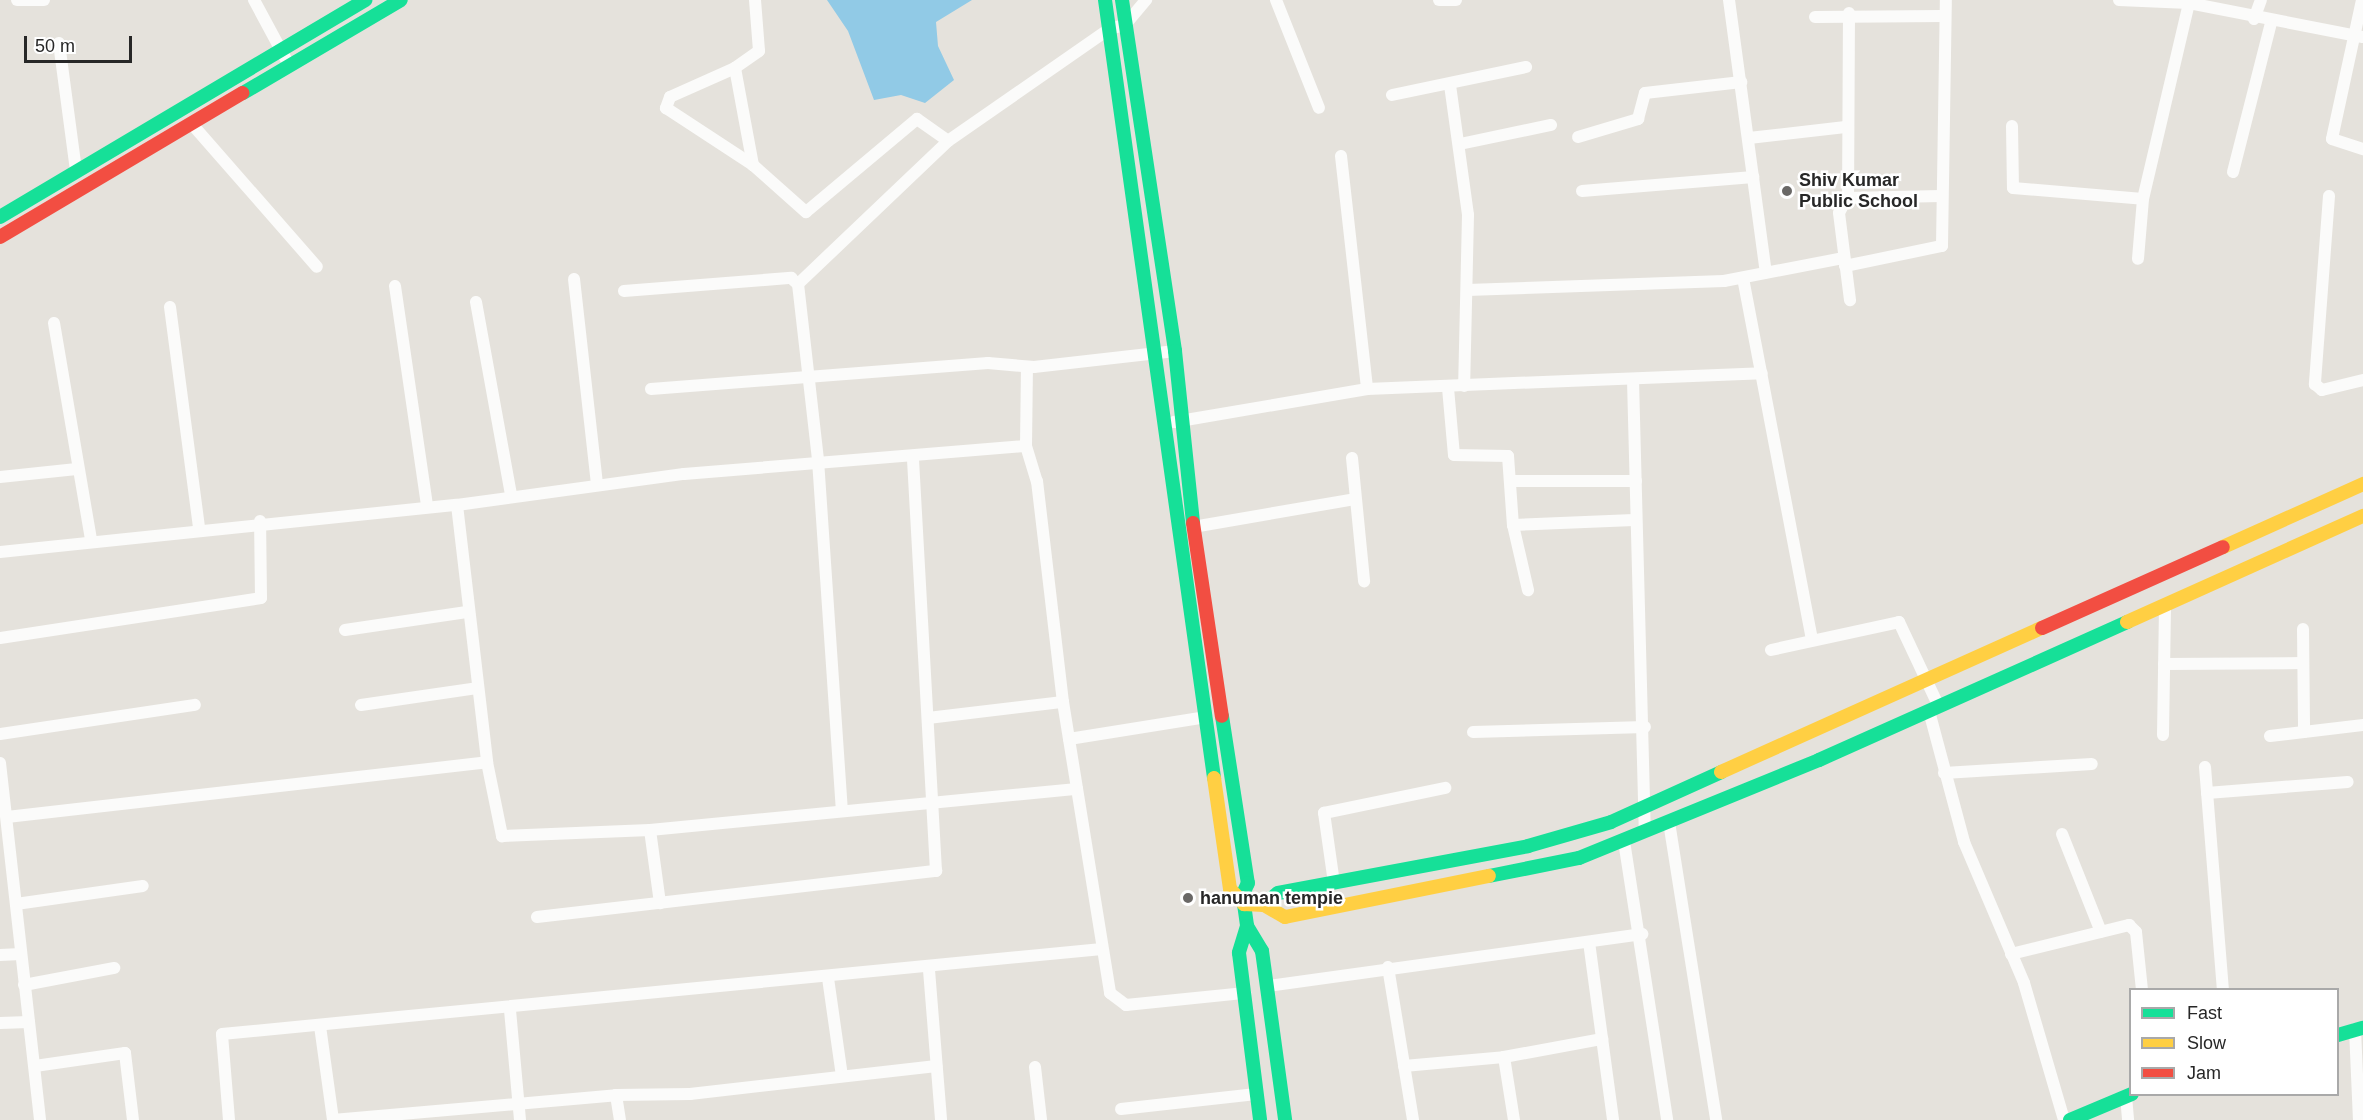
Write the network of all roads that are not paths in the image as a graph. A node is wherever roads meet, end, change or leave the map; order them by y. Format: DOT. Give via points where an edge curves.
graph roads {
  1 [pos="17,0"];
  2 [pos="45,0"];
  3 [pos="254,0"];
  4 [pos="365,0"];
  5 [pos="755,0"];
  6 [pos="1105,0"];
  7 [pos="1122,0"];
  8 [pos="1146,0"];
  9 [pos="1276,0"];
  10 [pos="1439,0"];
  11 [pos="1456,0"];
  12 [pos="1729,0"];
  13 [pos="1946,0"];
  14 [pos="2119,0"];
  15 [pos="2261,0"];
  16 [pos="2362,0"];
  17 [pos="394,2"];
  18 [pos="2182,2"];
  19 [pos="1849,13"];
  20 [pos="1943,16"];
  21 [pos="1815,17"];
  22 [pos="2254,19"];
  23 [pos="2271,23"];
  24 [pos="1125,25"];
  25 [pos="1109,29"];
  26 [pos="2359,37"];
  27 [pos="58,43"];
  28 [pos="281,50"];
  29 [pos="289,65"];
  30 [pos="735,68"];
  31 [pos="1526,68"];
  32 [pos="1741,82"];
  33 [pos="1450,85"];
  34 [pos="1392,95"];
  35 [pos="1319,108"];
  36 [pos="191,123"];
  37 [pos="1551,125"];
  38 [pos="2012,126"];
  39 [pos="1845,127"];
  40 [pos="1578,137"];
  41 [pos="1749,138"];
  42 [pos="948,141"];
  43 [pos="1460,144"];
  44 [pos="2363,148"];
  45 [pos="1341,156"];
  46 [pos="753,165"];
  47 [pos="76,171"];
  48 [pos="2233,172"];
  49 [pos="1753,177"];
  50 [pos="1582,191"];
  51 [pos="1941,195"];
  52 [pos="2329,196"];
  53 [pos="1847,198"];
  54 [pos="2144,200"];
  55 [pos="0,217"];
  56 [pos="0,237"];
  57 [pos="2138,259"];
  58 [pos="1845,262"];
  59 [pos="316,267"];
  60 [pos="1766,272"];
  61 [pos="1743,278"];
  62 [pos="574,279"];
  63 [pos="798,284"];
  64 [pos="395,286"];
  65 [pos="1467,290"];
  66 [pos="624,291"];
  67 [pos="1850,300"];
  68 [pos="476,302"];
  69 [pos="170,307"];
  70 [pos="54,323"];
  71 [pos="1175,351"];
  72 [pos="1152,353"];
  73 [pos="1027,367"];
  74 [pos="1762,373"];
  75 [pos="807,375"];
  76 [pos="1633,380"];
  77 [pos="2363,380"];
  78 [pos="1464,386"];
  79 [pos="1448,388"];
  80 [pos="651,389"];
  81 [pos="1367,389"];
  82 [pos="1178,422"];
  83 [pos="1161,424"];
  84 [pos="1026,446"];
  85 [pos="913,456"];
  86 [pos="1352,458"];
  87 [pos="818,460"];
  88 [pos="77,469"];
  89 [pos="0,477"];
  90 [pos="1512,481"];
  91 [pos="1636,481"];
  92 [pos="2363,484"];
  93 [pos="597,485"];
  94 [pos="511,494"];
  95 [pos="1355,498"];
  96 [pos="457,505"];
  97 [pos="427,507"];
  98 [pos="2363,516"];
  99 [pos="1634,520"];
  100 [pos="260,521"];
  101 [pos="1513,525"];
  102 [pos="1193,527"];
  103 [pos="199,528"];
  104 [pos="91,540"];
  105 [pos="0,552"];
  106 [pos="1364,581"];
  107 [pos="1528,590"];
  108 [pos="2165,606"];
  109 [pos="467,612"];
  110 [pos="2303,629"];
  111 [pos="345,630"];
  112 [pos="0,638"];
  113 [pos="1812,640"];
  114 [pos="1772,650"];
  115 [pos="2303,663"];
  116 [pos="2164,664"];
  117 [pos="1926,681"];
  118 [pos="477,688"];
  119 [pos="1063,702"];
  120 [pos="195,705"];
  121 [pos="361,705"];
  122 [pos="1934,709"];
  123 [pos="1206,717"];
  124 [pos="928,718"];
  125 [pos="2363,725"];
  126 [pos="1645,727"];
  127 [pos="1473,732"];
  128 [pos="2304,732"];
  129 [pos="0,734"];
  130 [pos="2163,735"];
  131 [pos="2270,736"];
  132 [pos="1069,739"];
  133 [pos="487,762"];
  134 [pos="0,763"];
  135 [pos="2092,764"];
  136 [pos="2205,767"];
  137 [pos="1944,773"];
  138 [pos="2348,782"];
  139 [pos="1445,788"];
  140 [pos="1077,789"];
  141 [pos="2207,793"];
  142 [pos="935,801"];
  143 [pos="1643,807"];
  144 [pos="842,808"];
  145 [pos="7,817"];
  146 [pos="1669,822"];
  147 [pos="650,830"];
  148 [pos="1645,832"];
  149 [pos="2062,834"];
  150 [pos="1624,841"];
  151 [pos="1448,861"];
  152 [pos="6,866"];
  153 [pos="1334,883"];
  154 [pos="1454,884"];
  155 [pos="143,886"];
  156 [pos="1243,900"];
  157 [pos="660,903"];
  158 [pos="16,904"];
  159 [pos="1264,905"];
  160 [pos="537,917"];
  161 [pos="1247,926"];
  162 [pos="2101,932"];
  163 [pos="1642,934"];
  164 [pos="1589,942"];
  165 [pos="1102,949"];
  166 [pos="21,954"];
  167 [pos="2011,954"];
  168 [pos="0,955"];
  169 [pos="1388,967"];
  170 [pos="114,968"];
  171 [pos="928,970"];
  172 [pos="828,978"];
  173 [pos="24,985"];
  174 [pos="1268,986"];
  175 [pos="2142,988"];
  176 [pos="2223,988"];
  177 [pos="1245,993"];
  178 [pos="510,1010"];
  179 [pos="29,1022"];
  180 [pos="0,1023"];
  181 [pos="320,1026"];
  182 [pos="2359,1029"];
  183 [pos="2339,1034"];
  184 [pos="1602,1039"];
  185 [pos="1504,1057"];
  186 [pos="35,1066"];
  187 [pos="936,1066"];
  188 [pos="1404,1066"];
  189 [pos="1035,1067"];
  190 [pos="842,1076"];
  191 [pos="1256,1094"];
  192 [pos="616,1095"];
  193 [pos="2129,1095"];
  194 [pos="1121,1109"];
  195 [pos="519,1114"];
  196 [pos="36,1120"];
  197 [pos="132,1120"];
  198 [pos="229,1120"];
  199 [pos="333,1120"];
  200 [pos="620,1120"];
  201 [pos="942,1120"];
  202 [pos="1041,1120"];
  203 [pos="1260,1120"];
  204 [pos="1285,1120"];
  205 [pos="1413,1120"];
  206 [pos="1514,1120"];
  207 [pos="1613,1120"];
  208 [pos="1667,1120"];
  209 [pos="1716,1120"];
  210 [pos="2064,1120"];
  211 [pos="2070,1120"];
  212 [pos="2128,1120"];
  213 [pos="2359,1120"];
  1 -- 2 [label="street"];
  3 -- 28 [label="street"];
  4 -- 28 [label="main road"];
  5 -- 30 [label="street" via="759,51"];
  6 -- 25 [label="main road"];
  7 -- 24 [label="main road"];
  8 -- 24 [label="street"];
  9 -- 35 [label="street"];
  10 -- 11 [label="street"];
  12 -- 32 [label="street"];
  13 -- 20 [label="street"];
  14 -- 18 [label="street"];
  15 -- 22 [label="street"];
  16 -- 26 [label="street"];
  17 -- 29 [label="main road"];
  18 -- 22 [label="street"];
  18 -- 54 [label="street"];
  19 -- 20 [label="street"];
  19 -- 21 [label="street"];
  19 -- 39 [label="street"];
  20 -- 51 [label="street"];
  22 -- 23 [label="street"];
  23 -- 26 [label="street"];
  23 -- 48 [label="street"];
  24 -- 25 [label="street"];
  24 -- 71 [label="main road"];
  25 -- 42 [label="street"];
  25 -- 72 [label="main road"];
  26 -- 44 [label="street" via="2332,139"];
  27 -- 47 [label="street"];
  28 -- 29 [label="street"];
  28 -- 47 [label="main road"];
  29 -- 36 [label="main road"];
  30 -- 46 [label="street"];
  30 -- 46 [label="street" via="670,97 666,108"];
  31 -- 33 [label="street"];
  32 -- 40 [label="street" via="1645,93 1638,119"];
  32 -- 41 [label="street"];
  33 -- 34 [label="street"];
  33 -- 43 [label="street"];
  36 -- 56 [label="main road"];
  36 -- 59 [label="street"];
  37 -- 43 [label="street"];
  38 -- 54 [label="street" via="2013,188"];
  39 -- 41 [label="street"];
  39 -- 53 [label="street"];
  41 -- 49 [label="street"];
  42 -- 46 [label="street" via="917,118 806,212"];
  42 -- 63 [label="street"];
  43 -- 65 [label="street" via="1468,215"];
  45 -- 81 [label="street"];
  47 -- 55 [label="main road"];
  49 -- 50 [label="street"];
  49 -- 60 [label="street"];
  51 -- 53 [label="street"];
  51 -- 58 [label="street" via="1941,248"];
  52 -- 77 [label="street" via="2315,384 2322,390"];
  53 -- 58 [label="street" via="1839,208"];
  54 -- 57 [label="street"];
  58 -- 60 [label="street"];
  58 -- 67 [label="street"];
  60 -- 61 [label="street"];
  61 -- 65 [label="street"];
  61 -- 74 [label="street"];
  62 -- 93 [label="street"];
  63 -- 66 [label="street" via="791,278"];
  63 -- 75 [label="street"];
  64 -- 97 [label="street"];
  65 -- 78 [label="street"];
  68 -- 94 [label="street"];
  69 -- 103 [label="street"];
  70 -- 88 [label="street"];
  71 -- 72 [label="street"];
  71 -- 82 [label="main road"];
  72 -- 73 [label="street"];
  72 -- 83 [label="main road"];
  73 -- 75 [label="street" via="988,363"];
  73 -- 84 [label="street"];
  74 -- 76 [label="street"];
  74 -- 113 [label="street"];
  75 -- 80 [label="street"];
  75 -- 87 [label="street"];
  76 -- 78 [label="street"];
  76 -- 91 [label="street"];
  78 -- 79 [label="street"];
  79 -- 81 [label="street"];
  79 -- 90 [label="street" via="1454,455 1505,453"];
  81 -- 82 [label="street"];
  82 -- 83 [label="street"];
  82 -- 102 [label="main road"];
  83 -- 123 [label="main road"];
  84 -- 85 [label="street"];
  84 -- 119 [label="street" via="1036,482"];
  85 -- 87 [label="street"];
  85 -- 124 [label="street"];
  86 -- 95 [label="street"];
  87 -- 93 [label="street"];
  87 -- 144 [label="street"];
  88 -- 89 [label="street"];
  88 -- 104 [label="street"];
  90 -- 91 [label="street"];
  90 -- 101 [label="street"];
  91 -- 99 [label="street"];
  92 -- 117 [label="main road"];
  93 -- 94 [label="street"];
  94 -- 96 [label="street"];
  95 -- 102 [label="street"];
  95 -- 106 [label="street"];
  96 -- 97 [label="street"];
  96 -- 109 [label="street"];
  97 -- 100 [label="street"];
  98 -- 108 [label="main road"];
  99 -- 101 [label="street"];
  99 -- 126 [label="street"];
  100 -- 103 [label="street"];
  100 -- 112 [label="street" via="261,598"];
  101 -- 107 [label="street"];
  102 -- 156 [label="main road" via="1248,883"];
  103 -- 104 [label="street"];
  104 -- 105 [label="street"];
  108 -- 116 [label="street"];
  108 -- 122 [label="main road"];
  109 -- 111 [label="street"];
  109 -- 118 [label="street"];
  110 -- 115 [label="street"];
  113 -- 114 [label="street"];
  113 -- 117 [label="street" via="1899,622"];
  115 -- 116 [label="street"];
  115 -- 128 [label="street"];
  116 -- 130 [label="street"];
  117 -- 122 [label="street"];
  117 -- 143 [label="main road"];
  118 -- 121 [label="street"];
  118 -- 133 [label="street"];
  119 -- 124 [label="street"];
  119 -- 132 [label="street"];
  120 -- 129 [label="street"];
  122 -- 137 [label="street"];
  122 -- 146 [label="main road"];
  123 -- 132 [label="street"];
  123 -- 156 [label="main road" via="1230,889"];
  124 -- 142 [label="street"];
  125 -- 128 [label="street"];
  126 -- 127 [label="street"];
  126 -- 143 [label="street"];
  128 -- 131 [label="street"];
  132 -- 140 [label="street"];
  133 -- 145 [label="street"];
  133 -- 147 [label="street" via="502,836"];
  134 -- 145 [label="street"];
  135 -- 137 [label="street"];
  136 -- 141 [label="street"];
  137 -- 167 [label="street" via="1978,880"];
  138 -- 141 [label="street"];
  139 -- 153 [label="street" via="1324,813"];
  140 -- 142 [label="street"];
  140 -- 165 [label="street"];
  141 -- 176 [label="street"];
  142 -- 144 [label="street"];
  142 -- 157 [label="street" via="938,868 933,873"];
  143 -- 148 [label="street"];
  143 -- 151 [label="main road" via="1611,822 1528,846"];
  144 -- 147 [label="street"];
  145 -- 152 [label="street"];
  146 -- 148 [label="main road"];
  146 -- 209 [label="street"];
  147 -- 157 [label="street"];
  148 -- 150 [label="main road"];
  149 -- 162 [label="street"];
  150 -- 154 [label="main road" via="1579,858"];
  150 -- 163 [label="street"];
  151 -- 153 [label="main road"];
  151 -- 154 [label="main road"];
  152 -- 158 [label="street"];
  153 -- 159 [label="main road" via="1278,893"];
  154 -- 159 [label="main road" via="1285,917"];
  155 -- 158 [label="street"];
  156 -- 159 [label="main road"];
  156 -- 161 [label="main road"];
  157 -- 160 [label="street"];
  158 -- 166 [label="street"];
  161 -- 174 [label="main road" via="1260,939"];
  161 -- 177 [label="main road" via="1239,944"];
  162 -- 167 [label="street"];
  162 -- 175 [label="street" via="2135,927"];
  163 -- 164 [label="street"];
  163 -- 208 [label="street"];
  164 -- 169 [label="street"];
  164 -- 184 [label="street"];
  165 -- 171 [label="street"];
  165 -- 177 [label="street" via="1110,993 1126,1005"];
  166 -- 168 [label="street"];
  166 -- 173 [label="street"];
  167 -- 210 [label="street"];
  169 -- 174 [label="street"];
  169 -- 188 [label="street"];
  170 -- 173 [label="street"];
  171 -- 172 [label="street"];
  171 -- 187 [label="street"];
  172 -- 178 [label="street"];
  172 -- 190 [label="street"];
  173 -- 179 [label="street"];
  174 -- 204 [label="main road"];
  177 -- 191 [label="main road"];
  178 -- 181 [label="street"];
  178 -- 195 [label="street"];
  179 -- 180 [label="street"];
  179 -- 186 [label="street"];
  181 -- 198 [label="street" via="219,1035"];
  181 -- 199 [label="street"];
  182 -- 183 [label="main road"];
  182 -- 213 [label="street"];
  184 -- 185 [label="street"];
  184 -- 207 [label="street"];
  185 -- 188 [label="street"];
  185 -- 206 [label="street"];
  186 -- 196 [label="street"];
  186 -- 197 [label="street" via="125,1053"];
  187 -- 190 [label="street"];
  187 -- 201 [label="street"];
  188 -- 205 [label="street"];
  189 -- 202 [label="street"];
  190 -- 192 [label="street" via="690,1094"];
  191 -- 194 [label="street"];
  191 -- 203 [label="main road"];
  192 -- 195 [label="street"];
  192 -- 200 [label="street"];
  193 -- 211 [label="main road"];
  193 -- 212 [label="street"];
  195 -- 199 [label="street"];
}
